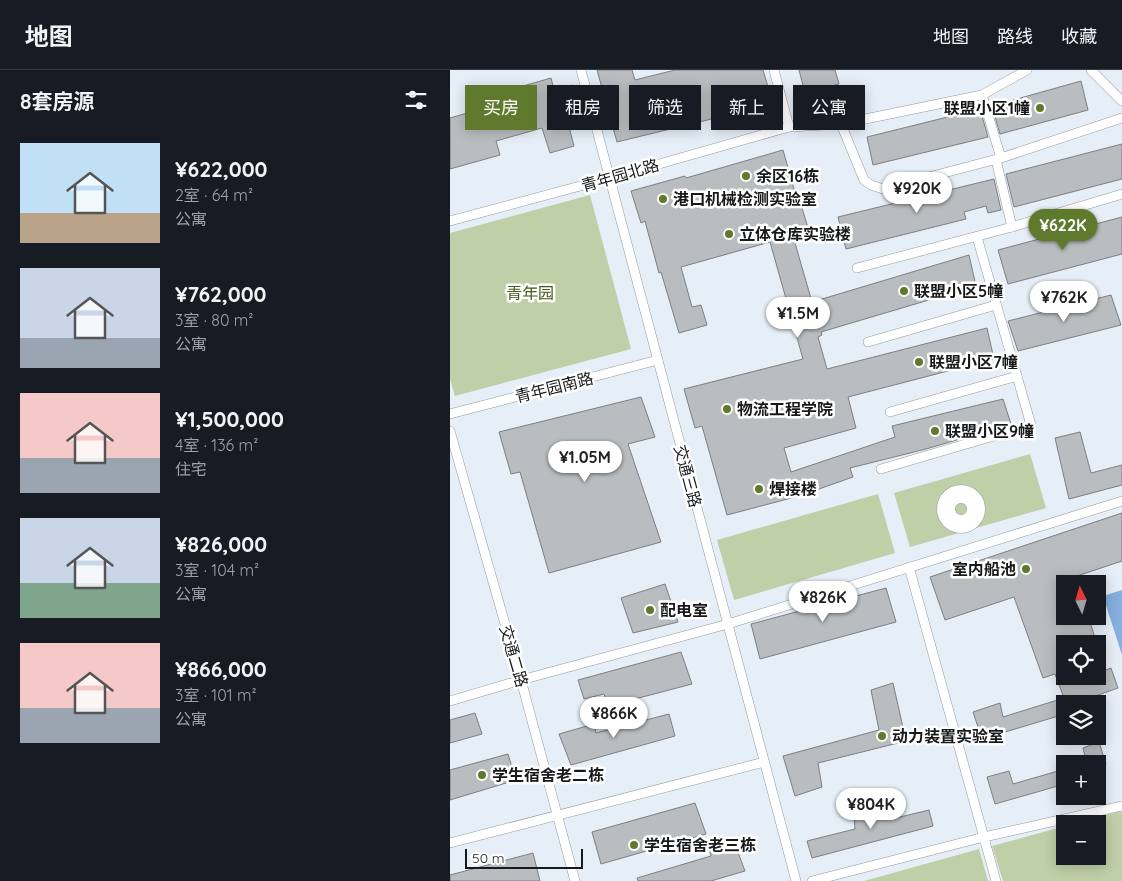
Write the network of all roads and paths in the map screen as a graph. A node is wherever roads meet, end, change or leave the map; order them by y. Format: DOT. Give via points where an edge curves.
graph roads {
  1 [pos="581,70"];
  2 [pos="774,70"];
  3 [pos="1027,70"];
  4 [pos="1091,70"];
  5 [pos="982,95"];
  6 [pos="1122,101"];
  7 [pos="1122,118"];
  8 [pos="865,119"];
  9 [pos="789,127"];
  10 [pos="793,127"];
  11 [pos="843,130"];
  12 [pos="998,159"];
  13 [pos="610,178"];
  14 [pos="1122,194"];
  15 [pos="450,221"];
  16 [pos="1012,228"];
  17 [pos="977,237"];
  18 [pos="857,268"];
  19 [pos="996,305"];
  20 [pos="868,342"];
  21 [pos="658,360"];
  22 [pos="1017,376"];
  23 [pos="890,412"];
  24 [pos="450,414"];
  25 [pos="450,431"];
  26 [pos="882,469"];
  27 [pos="1122,501"];
  28 [pos="909,567"];
  29 [pos="728,624"];
  30 [pos="521,680"];
  31 [pos="450,701"];
  32 [pos="764,762"];
  33 [pos="1122,806"];
  34 [pos="557,815"];
  35 [pos="984,837"];
  36 [pos="450,843"];
  37 [pos="575,881"];
  38 [pos="796,881"];
  39 [pos="812,881"];
  40 [pos="996,881"];
  1 -- 13 [label="lane, 交通三路"];
  2 -- 9 [label="lane"];
  3 -- 5 [label="lane, 青年园北路"];
  4 -- 6 [label="lane"];
  5 -- 8 [label="lane, 青年园北路"];
  5 -- 12 [label="lane"];
  7 -- 12 [label="lane"];
  9 -- 10 [label="lane, 青年园北路"];
  9 -- 13 [label="lane, 青年园北路"];
  11 -- 12 [label="lane" via="864,180 883,189"];
  12 -- 16 [label="lane"];
  13 -- 15 [label="lane, 青年园北路"];
  13 -- 21 [label="lane, 交通三路"];
  14 -- 16 [label="lane"];
  16 -- 17 [label="lane"];
  17 -- 18 [label="lane"];
  17 -- 19 [label="lane"];
  19 -- 20 [label="lane"];
  19 -- 22 [label="lane"];
  21 -- 24 [label="lane, 青年园南路"];
  21 -- 29 [label="lane, 交通三路"];
  22 -- 23 [label="lane"];
  22 -- 26 [label="lane" via="1031,425"];
  25 -- 30 [label="lane, 交通二路"];
  27 -- 28 [label="lane"];
  28 -- 29 [label="lane"];
  28 -- 35 [label="lane"];
  29 -- 30 [label="lane"];
  29 -- 32 [label="lane, 交通三路"];
  30 -- 31 [label="lane"];
  30 -- 34 [label="lane, 交通二路"];
  32 -- 34 [label="lane"];
  32 -- 38 [label="lane, 交通三路"];
  33 -- 35 [label="lane"];
  34 -- 36 [label="lane"];
  34 -- 37 [label="lane, 交通二路"];
  35 -- 39 [label="lane"];
  35 -- 40 [label="lane"];
}
